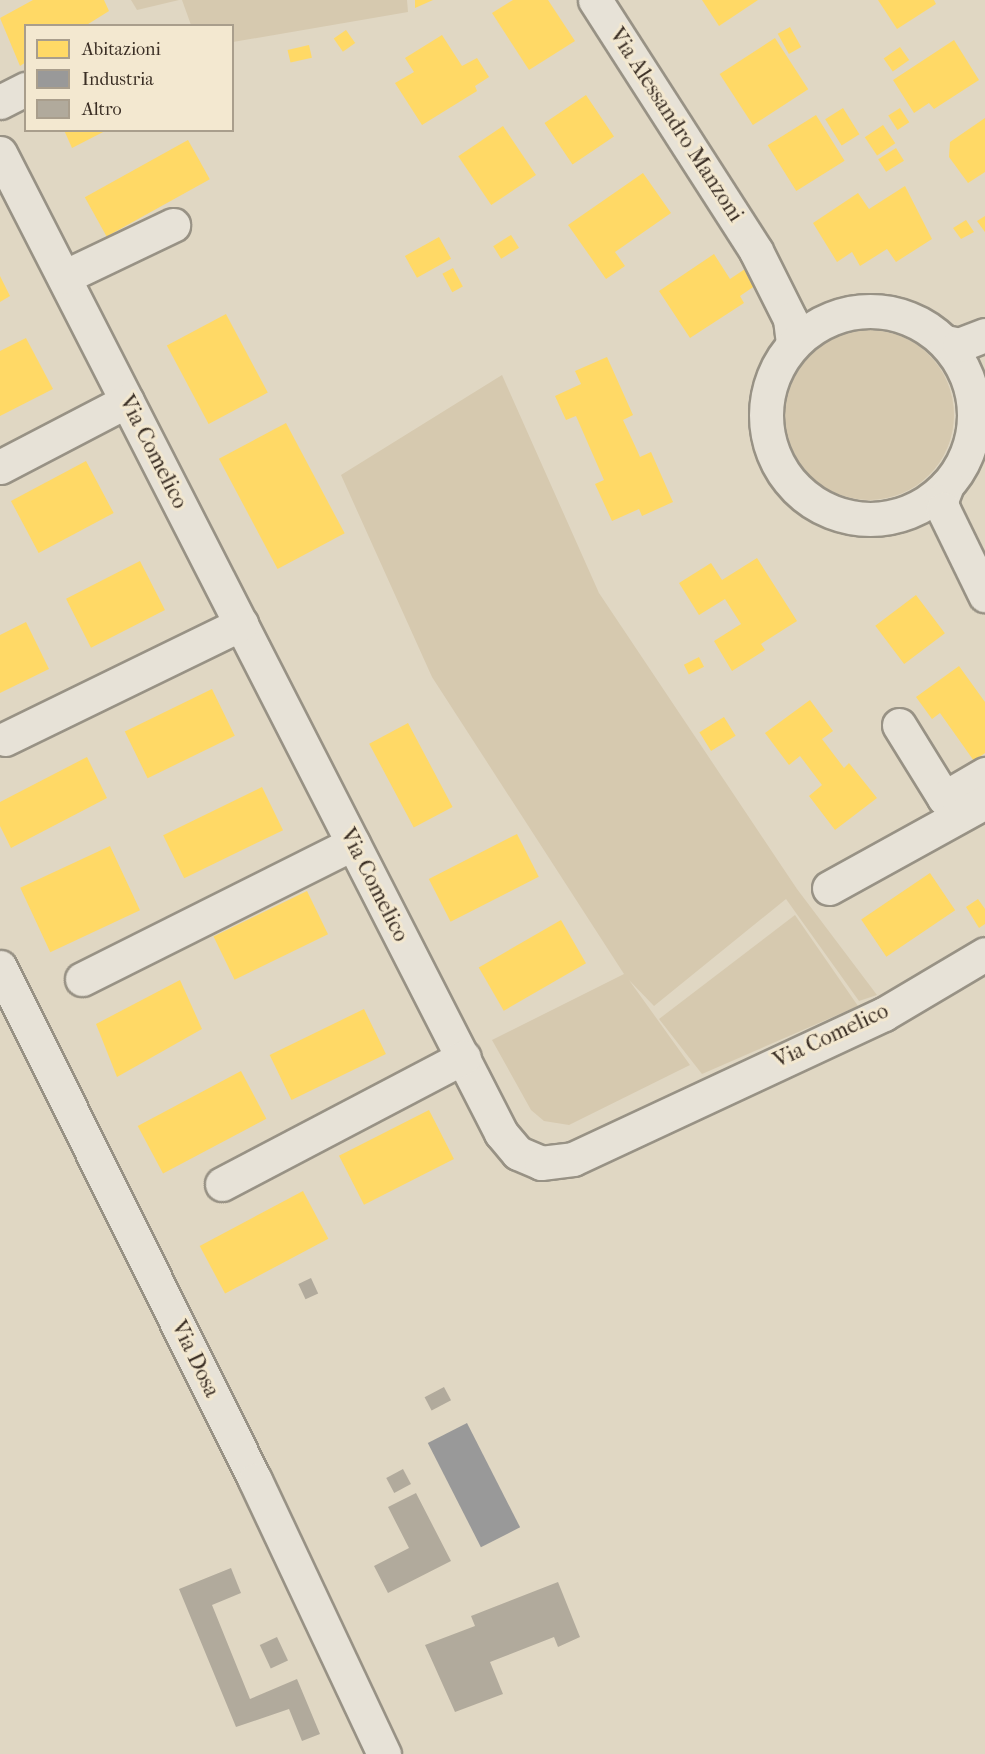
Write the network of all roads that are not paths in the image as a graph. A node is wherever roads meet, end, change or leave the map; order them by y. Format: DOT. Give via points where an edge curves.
graph roads {
  1 [pos="596,0"];
  2 [pos="24,89"];
  3 [pos="0,102"];
  4 [pos="0,153"];
  5 [pos="8,187"];
  6 [pos="173,225"];
  7 [pos="756,251"];
  8 [pos="64,277"];
  9 [pos="834,317"];
  10 [pos="985,335"];
  11 [pos="946,342"];
  12 [pos="793,344"];
  13 [pos="976,364"];
  14 [pos="127,401"];
  15 [pos="0,467"];
  16 [pos="946,484"];
  17 [pos="907,511"];
  18 [pos="979,586"];
  19 [pos="241,624"];
  20 [pos="898,725"];
  21 [pos="5,739"];
  22 [pos="985,774"];
  23 [pos="985,802"];
  24 [pos="353,843"];
  25 [pos="829,888"];
  26 [pos="985,954"];
  27 [pos="0,967"];
  28 [pos="82,979"];
  29 [pos="464,1057"];
  30 [pos="222,1184"];
  31 [pos="384,1754"];
  1 -- 7 [label="street, Via Alessandro Manzoni"];
  2 -- 3 [label="street"];
  4 -- 5 [label="street, Via Comelico"];
  5 -- 8 [label="street, Via Comelico"];
  6 -- 8 [label="street"];
  7 -- 9 [label="street" via="808,306"];
  7 -- 12 [label="street" via="790,319"];
  8 -- 14 [label="street, Via Comelico"];
  9 -- 11 [label="street" via="867,310 884,311 915,322"];
  9 -- 12 [label="street"];
  10 -- 11 [label="street" via="959,345"];
  11 -- 13 [label="street"];
  12 -- 17 [label="street" via="768,386 767,440 780,469 801,494 836,515 871,519"];
  13 -- 16 [label="street" via="972,444 963,464"];
  14 -- 15 [label="street"];
  14 -- 19 [label="street, Via Comelico"];
  16 -- 17 [label="street" via="925,504"];
  16 -- 18 [label="street" via="942,506"];
  17 -- 18 [label="street" via="922,520"];
  19 -- 21 [label="street"];
  19 -- 24 [label="street, Via Comelico"];
  20 -- 22 [label="street" via="944,798"];
  23 -- 25 [label="street"];
  24 -- 28 [label="street"];
  24 -- 29 [label="street, Via Comelico"];
  26 -- 29 [label="street, Via Comelico" via="884,1014 562,1163 532,1160 508,1142"];
  27 -- 31 [label="street, Via Dosa" via="250,1469"];
  29 -- 30 [label="street"];
}
